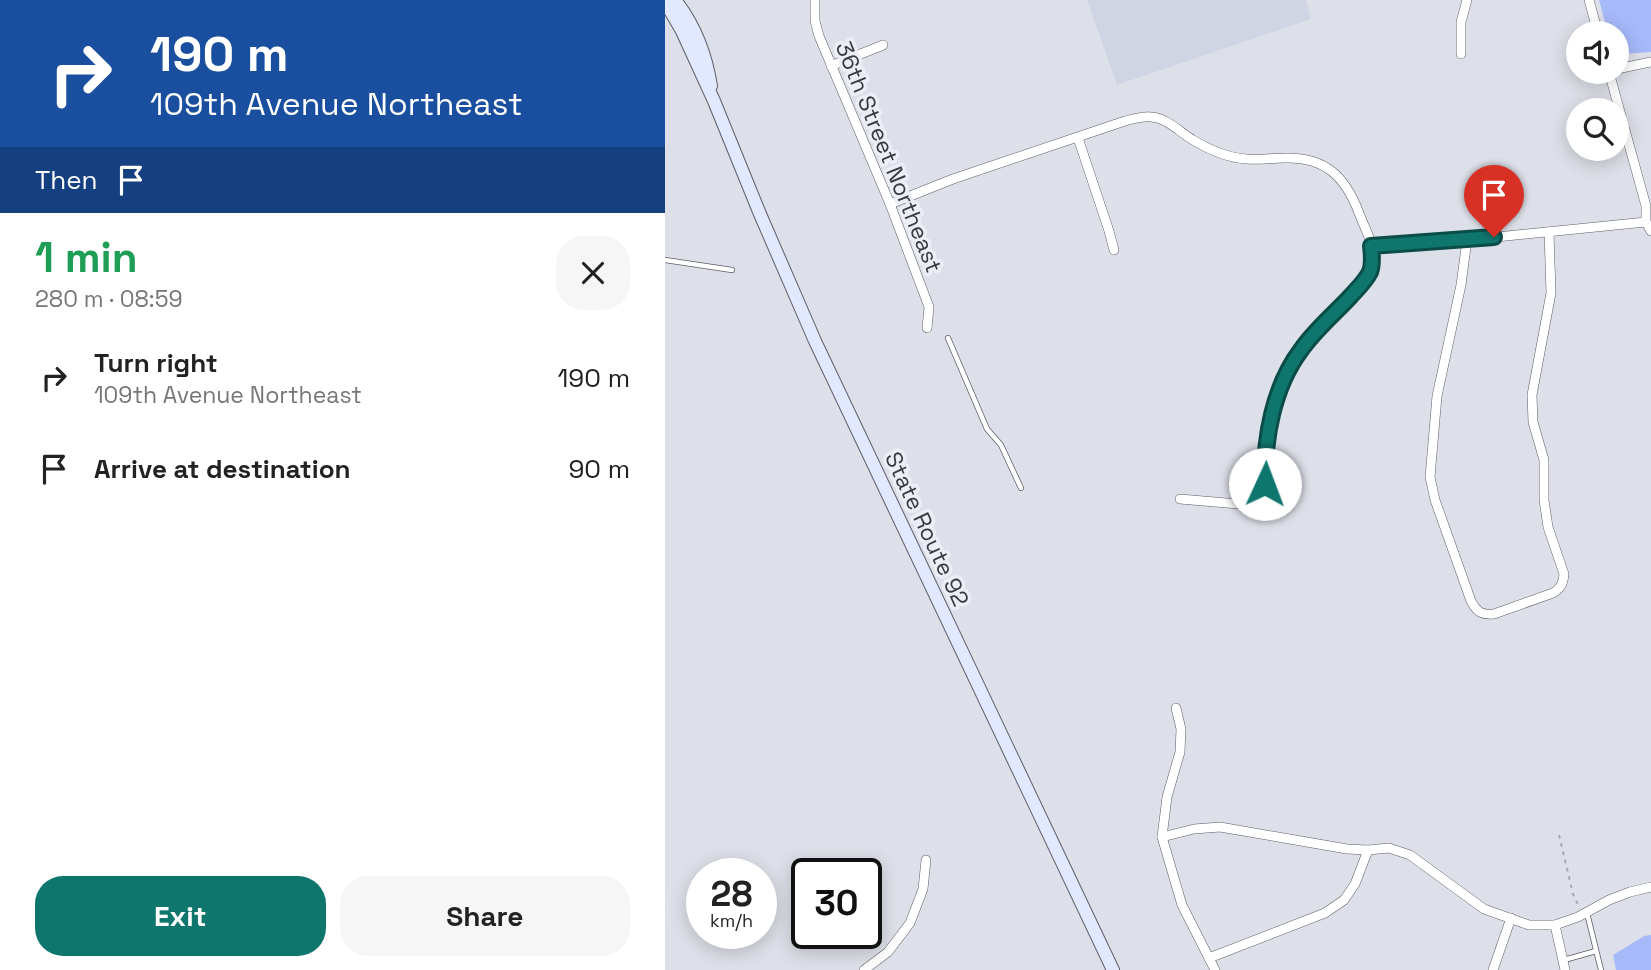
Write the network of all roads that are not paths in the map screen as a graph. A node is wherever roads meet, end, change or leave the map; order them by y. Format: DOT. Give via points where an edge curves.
graph roads {
  1 [pos="674,0"];
  2 [pos="815,0"];
  3 [pos="1467,0"];
  4 [pos="1589,0"];
  5 [pos="665,2"];
  6 [pos="1595,21"];
  7 [pos="883,45"];
  8 [pos="1461,54"];
  9 [pos="1651,62"];
  10 [pos="831,66"];
  11 [pos="1629,67"];
  12 [pos="1612,84"];
  13 [pos="714,101"];
  14 [pos="1078,138"];
  15 [pos="890,204"];
  16 [pos="1649,226"];
  17 [pos="1549,232"];
  18 [pos="1467,240"];
  19 [pos="1371,246"];
  20 [pos="1114,250"];
  21 [pos="665,260"];
  22 [pos="731,270"];
  23 [pos="927,328"];
  24 [pos="948,338"];
  25 [pos="1021,488"];
  26 [pos="1180,499"];
  27 [pos="1176,708"];
  28 [pos="1162,837"];
  29 [pos="1368,850"];
  30 [pos="926,860"];
  31 [pos="1651,887"];
  32 [pos="1587,913"];
  33 [pos="1511,918"];
  34 [pos="1555,925"];
  35 [pos="1596,951"];
  36 [pos="1209,958"];
  37 [pos="1564,965"];
  38 [pos="864,970"];
  39 [pos="1113,970"];
  40 [pos="1215,970"];
  41 [pos="1493,970"];
  42 [pos="1601,970"];
  1 -- 13 [label="main road, State Route 92" via="702,48"];
  2 -- 10 [label="street, 36th Street Northeast" via="815,21"];
  3 -- 8 [label="street" via="1461,22"];
  4 -- 6 [label="street"];
  5 -- 13 [label="main road, State Route 92"];
  7 -- 10 [label="street"];
  9 -- 11 [label="street"];
  10 -- 15 [label="street, 36th Street Northeast"];
  12 -- 16 [label="street"];
  13 -- 39 [label="main road, State Route 92" via="815,341"];
  14 -- 15 [label="street"];
  14 -- 19 [label="street" via="1151,117 1226,154 1247,159 1309,159 1327,167 1353,195"];
  14 -- 20 [label="street"];
  15 -- 23 [label="street, 36th Street Northeast" via="929,307"];
  16 -- 17 [label="street"];
  17 -- 18 [label="street"];
  17 -- 18 [label="street" via="1552,293 1532,395 1532,422 1544,460 1548,527 1563,582 1553,593 1494,614 1476,610 1471,601 1430,477 1437,397"];
  18 -- 19 [label="street"];
  19 -- 26 [label="street" via="1370,272 1289,368 1267,437 1262,496 1250,505"];
  21 -- 22 [label="lane"];
  24 -- 25 [label="lane" via="987,429"];
  27 -- 28 [label="street" via="1180,752"];
  28 -- 29 [label="street" via="1220,827"];
  28 -- 36 [label="street" via="1182,905"];
  29 -- 33 [label="street" via="1389,848 1410,855 1485,909"];
  29 -- 36 [label="street" via="1344,901 1325,913"];
  30 -- 38 [label="street" via="923,889 910,923 888,952"];
  31 -- 32 [label="street" via="1609,900"];
  32 -- 34 [label="street"];
  32 -- 35 [label="lane"];
  33 -- 34 [label="street" via="1529,925"];
  33 -- 41 [label="street"];
  34 -- 37 [label="street"];
  35 -- 37 [label="lane"];
  35 -- 42 [label="lane"];
  36 -- 40 [label="street"];
}
